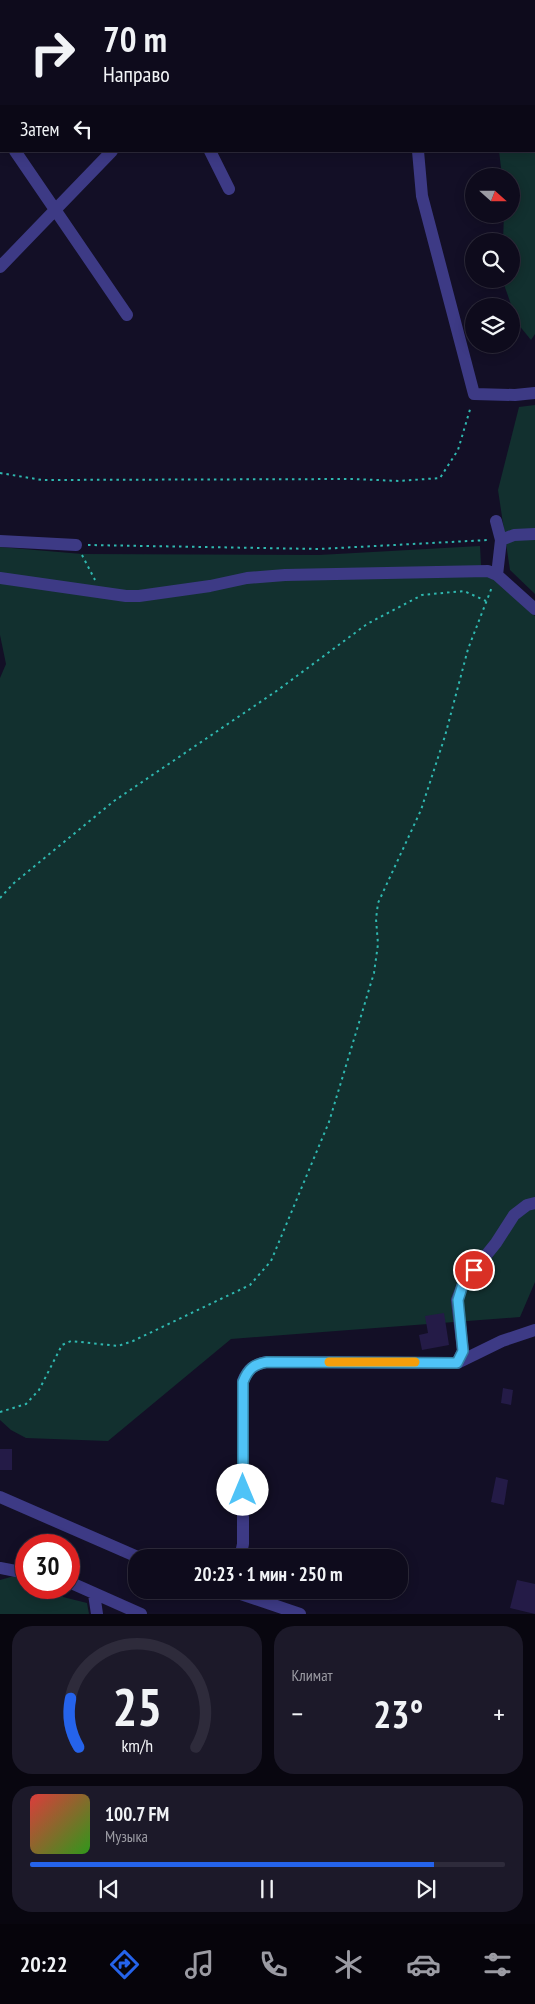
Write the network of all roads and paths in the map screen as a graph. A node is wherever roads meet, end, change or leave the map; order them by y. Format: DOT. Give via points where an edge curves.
graph roads {
  1 [pos="16,152"];
  2 [pos="111,152"];
  3 [pos="210,152"];
  4 [pos="418,152"];
  5 [pos="229,189"];
  6 [pos="54,210"];
  7 [pos="0,266"];
  8 [pos="127,315"];
  9 [pos="535,393"];
  10 [pos="474,394"];
  11 [pos="0,473"];
  12 [pos="496,522"];
  13 [pos="535,534"];
  14 [pos="0,540"];
  15 [pos="501,540"];
  16 [pos="76,545"];
  17 [pos="497,575"];
  18 [pos="0,578"];
  19 [pos="102,592"];
  20 [pos="486,601"];
  21 [pos="535,609"];
  22 [pos="0,898"];
  23 [pos="535,1203"];
  24 [pos="535,1330"];
  25 [pos="457,1363"];
  26 [pos="0,1412"];
  27 [pos="0,1497"];
  28 [pos="242,1549"];
  29 [pos="128,1553"];
  30 [pos="0,1568"];
  31 [pos="15,1571"];
  32 [pos="80,1587"];
  33 [pos="94,1594"];
  34 [pos="256,1599"];
  35 [pos="97,1614"];
  36 [pos="141,1614"];
  37 [pos="300,1614"];
  1 -- 6 [label="street"];
  2 -- 6 [label="street"];
  3 -- 5 [label="street"];
  4 -- 10 [label="street" via="422,196"];
  6 -- 7 [label="street"];
  6 -- 8 [label="street"];
  9 -- 10 [label="street"];
  10 -- 11 [label="path" via="458,450 440,478 399,481 42,480"];
  12 -- 15 [label="street"];
  13 -- 15 [label="street" via="514,535"];
  14 -- 16 [label="street"];
  15 -- 16 [label="path" via="319,549"];
  15 -- 17 [label="street"];
  16 -- 19 [label="path"];
  17 -- 19 [label="street" via="488,571 285,574 139,596"];
  17 -- 20 [label="path"];
  17 -- 21 [label="street"];
  18 -- 19 [label="street"];
  20 -- 22 [label="path" via="464,591 422,595 367,624 278,690 114,801"];
  20 -- 26 [label="path" via="468,649 421,810 378,903 374,972 329,1122 271,1261 250,1285 133,1342 118,1346 71,1341 62,1345 39,1390 26,1404"];
  23 -- 25 [label="street" via="514,1215 463,1284 458,1300 463,1351"];
  24 -- 25 [label="street" via="502,1341"];
  25 -- 28 [label="street" via="255,1364 243,1382"];
  27 -- 29 [label="street"];
  30 -- 31 [label="street"];
  32 -- 33 [label="street"];
  33 -- 35 [label="street"];
  33 -- 36 [label="street"];
  34 -- 37 [label="street"];
}
